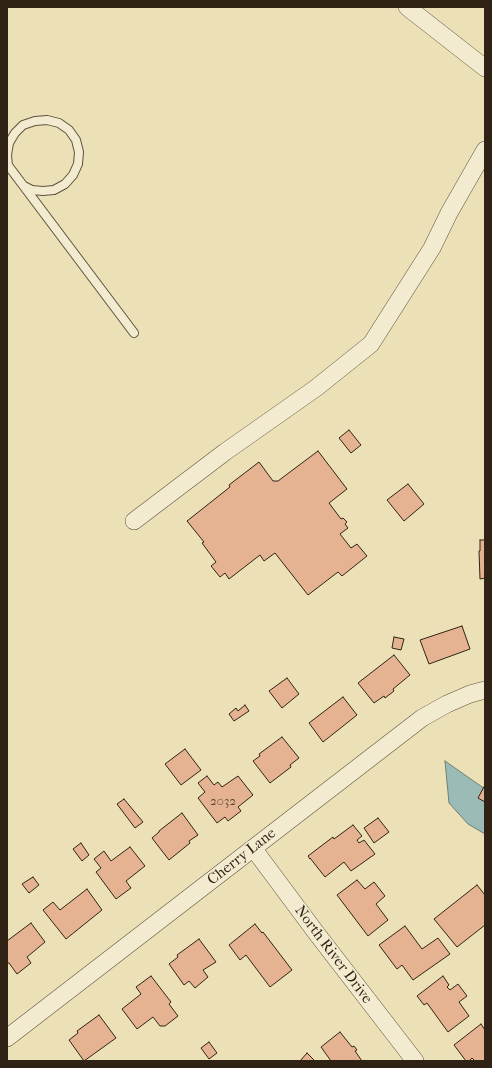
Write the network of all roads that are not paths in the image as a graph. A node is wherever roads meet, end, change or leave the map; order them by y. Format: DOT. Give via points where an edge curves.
graph roads {
  1 [pos="407,7"];
  2 [pos="485,68"];
  3 [pos="485,150"];
  4 [pos="8,165"];
  5 [pos="23,185"];
  6 [pos="134,333"];
  7 [pos="134,521"];
  8 [pos="485,690"];
  9 [pos="253,848"];
  10 [pos="7,1038"];
  11 [pos="414,1061"];
  1 -- 2 [label="street"];
  3 -- 7 [label="street" via="432,248 371,344 316,388 225,452"];
  4 -- 5 [label="lane"];
  4 -- 5 [label="lane" via="9,143 23,125 47,120 59,123 69,130 76,140 79,152 73,176 54,190 38,191"];
  5 -- 6 [label="lane"];
  8 -- 9 [label="street, Cherry Lane" via="447,704 422,718"];
  9 -- 10 [label="street, Cherry Lane"];
  9 -- 11 [label="street, North River Drive"];
}
